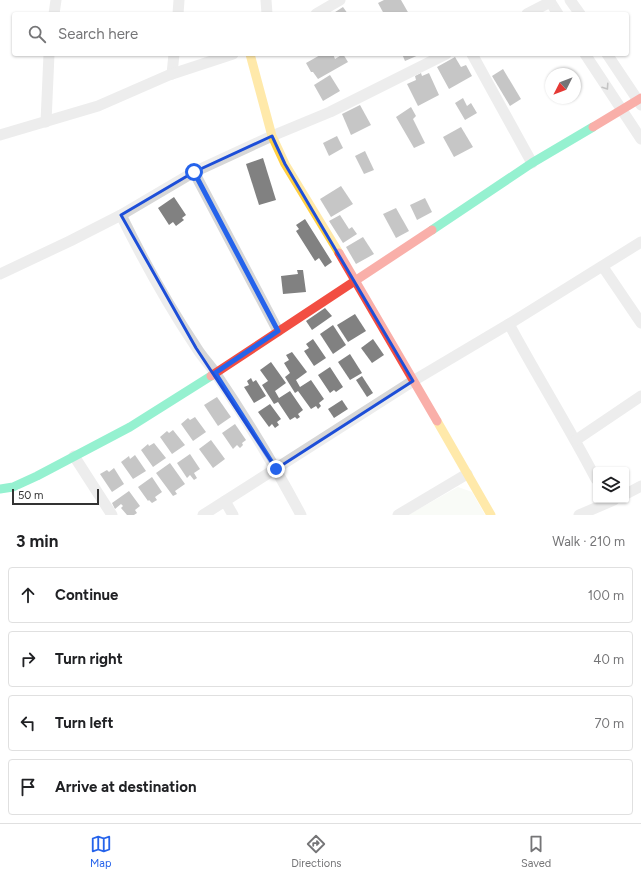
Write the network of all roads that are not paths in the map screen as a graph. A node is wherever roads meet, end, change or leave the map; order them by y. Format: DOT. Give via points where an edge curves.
graph roads {
  1 [pos="56,0"];
  2 [pos="179,0"];
  3 [pos="266,0"];
  4 [pos="340,0"];
  5 [pos="570,0"];
  6 [pos="550,1"];
  7 [pos="54,12"];
  8 [pos="178,12"];
  9 [pos="267,12"];
  10 [pos="319,12"];
  11 [pos="531,12"];
  12 [pos="557,12"];
  13 [pos="579,12"];
  14 [pos="50,56"];
  15 [pos="174,56"];
  16 [pos="227,56"];
  17 [pos="251,56"];
  18 [pos="442,56"];
  19 [pos="473,56"];
  20 [pos="586,56"];
  21 [pos="608,56"];
  22 [pos="172,74"];
  23 [pos="640,101"];
  24 [pos="622,110"];
  25 [pos="46,122"];
  26 [pos="0,136"];
  27 [pos="272,136"];
  28 [pos="641,139"];
  29 [pos="532,162"];
  30 [pos="194,172"];
  31 [pos="121,215"];
  32 [pos="641,242"];
  33 [pos="603,266"];
  34 [pos="0,274"];
  35 [pos="356,281"];
  36 [pos="641,323"];
  37 [pos="508,324"];
  38 [pos="278,331"];
  39 [pos="215,373"];
  40 [pos="413,381"];
  41 [pos="641,396"];
  42 [pos="576,440"];
  43 [pos="74,456"];
  44 [pos="276,469"];
  45 [pos="593,473"];
  46 [pos="467,474"];
  47 [pos="641,486"];
  48 [pos="0,489"];
  49 [pos="629,492"];
  50 [pos="225,501"];
  51 [pos="606,503"];
  52 [pos="112,515"];
  53 [pos="203,515"];
  54 [pos="233,515"];
  55 [pos="301,515"];
  56 [pos="398,515"];
  57 [pos="491,515"];
  58 [pos="579,515"];
  1 -- 7 [label="street"];
  2 -- 8 [label="street"];
  3 -- 9 [label="street"];
  4 -- 10 [label="street"];
  5 -- 13 [label="street"];
  6 -- 11 [label="street"];
  6 -- 12 [label="street"];
  14 -- 25 [label="street"];
  15 -- 22 [label="street"];
  16 -- 22 [label="street"];
  17 -- 27 [label="street"];
  18 -- 27 [label="street" via="330,112"];
  19 -- 29 [label="street"];
  20 -- 24 [label="street, one-way"];
  21 -- 23 [label="street"];
  22 -- 25 [label="street" via="98,106"];
  23 -- 24 [label="street"];
  24 -- 28 [label="street"];
  24 -- 29 [label="street"];
  25 -- 26 [label="street"];
  27 -- 30 [label="street"];
  27 -- 35 [label="street" via="285,164"];
  29 -- 35 [label="street"];
  30 -- 31 [label="street"];
  30 -- 38 [label="street"];
  31 -- 34 [label="street"];
  31 -- 39 [label="street" via="164,296 196,348"];
  32 -- 33 [label="street"];
  33 -- 36 [label="street"];
  33 -- 37 [label="street"];
  35 -- 38 [label="street"];
  35 -- 40 [label="street"];
  37 -- 40 [label="street"];
  37 -- 42 [label="street"];
  38 -- 39 [label="street"];
  39 -- 43 [label="street" via="130,427"];
  39 -- 44 [label="street"];
  40 -- 44 [label="street"];
  40 -- 46 [label="street"];
  41 -- 42 [label="street"];
  42 -- 45 [label="street"];
  43 -- 48 [label="street" via="13,487"];
  43 -- 52 [label="street"];
  44 -- 50 [label="street"];
  44 -- 55 [label="street"];
  46 -- 56 [label="street"];
  46 -- 57 [label="street"];
  47 -- 49 [label="street"];
  50 -- 53 [label="street"];
  50 -- 54 [label="street"];
  51 -- 58 [label="street"];
}
